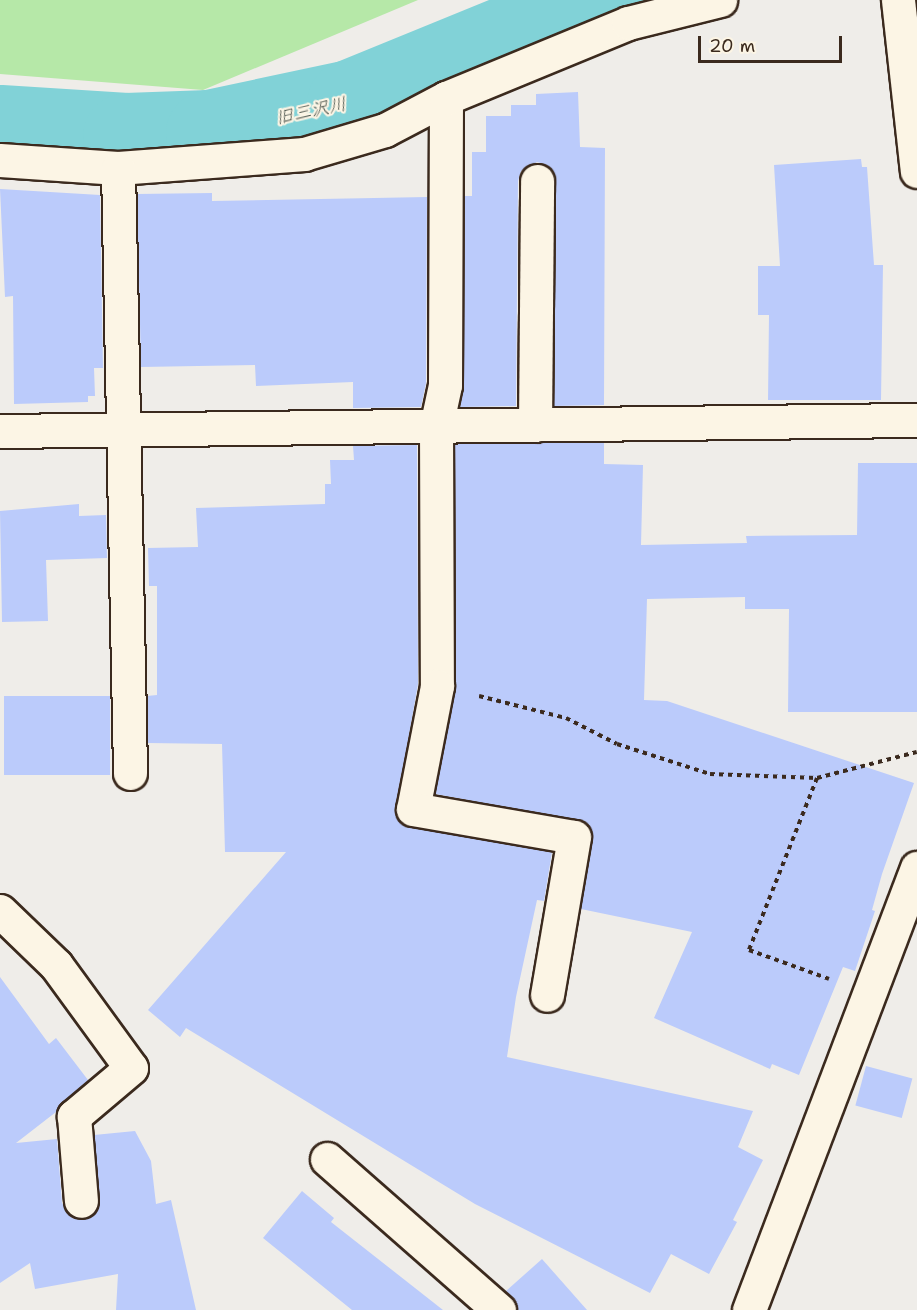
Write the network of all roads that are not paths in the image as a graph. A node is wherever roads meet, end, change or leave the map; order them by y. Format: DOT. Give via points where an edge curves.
graph roads {
  1 [pos="720,0"];
  2 [pos="898,0"];
  3 [pos="446,98"];
  4 [pos="0,160"];
  5 [pos="118,168"];
  6 [pos="917,171"];
  7 [pos="537,181"];
  8 [pos="917,420"];
  9 [pos="535,425"];
  10 [pos="436,427"];
  11 [pos="123,430"];
  12 [pos="0,431"];
  13 [pos="130,773"];
  14 [pos="917,868"];
  15 [pos="0,911"];
  16 [pos="546,995"];
  17 [pos="327,1159"];
  18 [pos="81,1202"];
  19 [pos="498,1310"];
  20 [pos="749,1310"];
  1 -- 3 [label="street" via="628,23"];
  2 -- 6 [label="street"];
  3 -- 5 [label="street" via="385,130 304,154"];
  3 -- 10 [label="street" via="445,385"];
  4 -- 5 [label="street"];
  5 -- 11 [label="street"];
  7 -- 9 [label="street"];
  8 -- 9 [label="street"];
  9 -- 10 [label="street"];
  10 -- 11 [label="street"];
  10 -- 16 [label="street" via="437,686 413,809 574,837"];
  11 -- 12 [label="street"];
  11 -- 13 [label="street"];
  14 -- 20 [label="street"];
  15 -- 18 [label="street" via="56,965 131,1068 74,1116"];
  17 -- 19 [label="street"];
}
